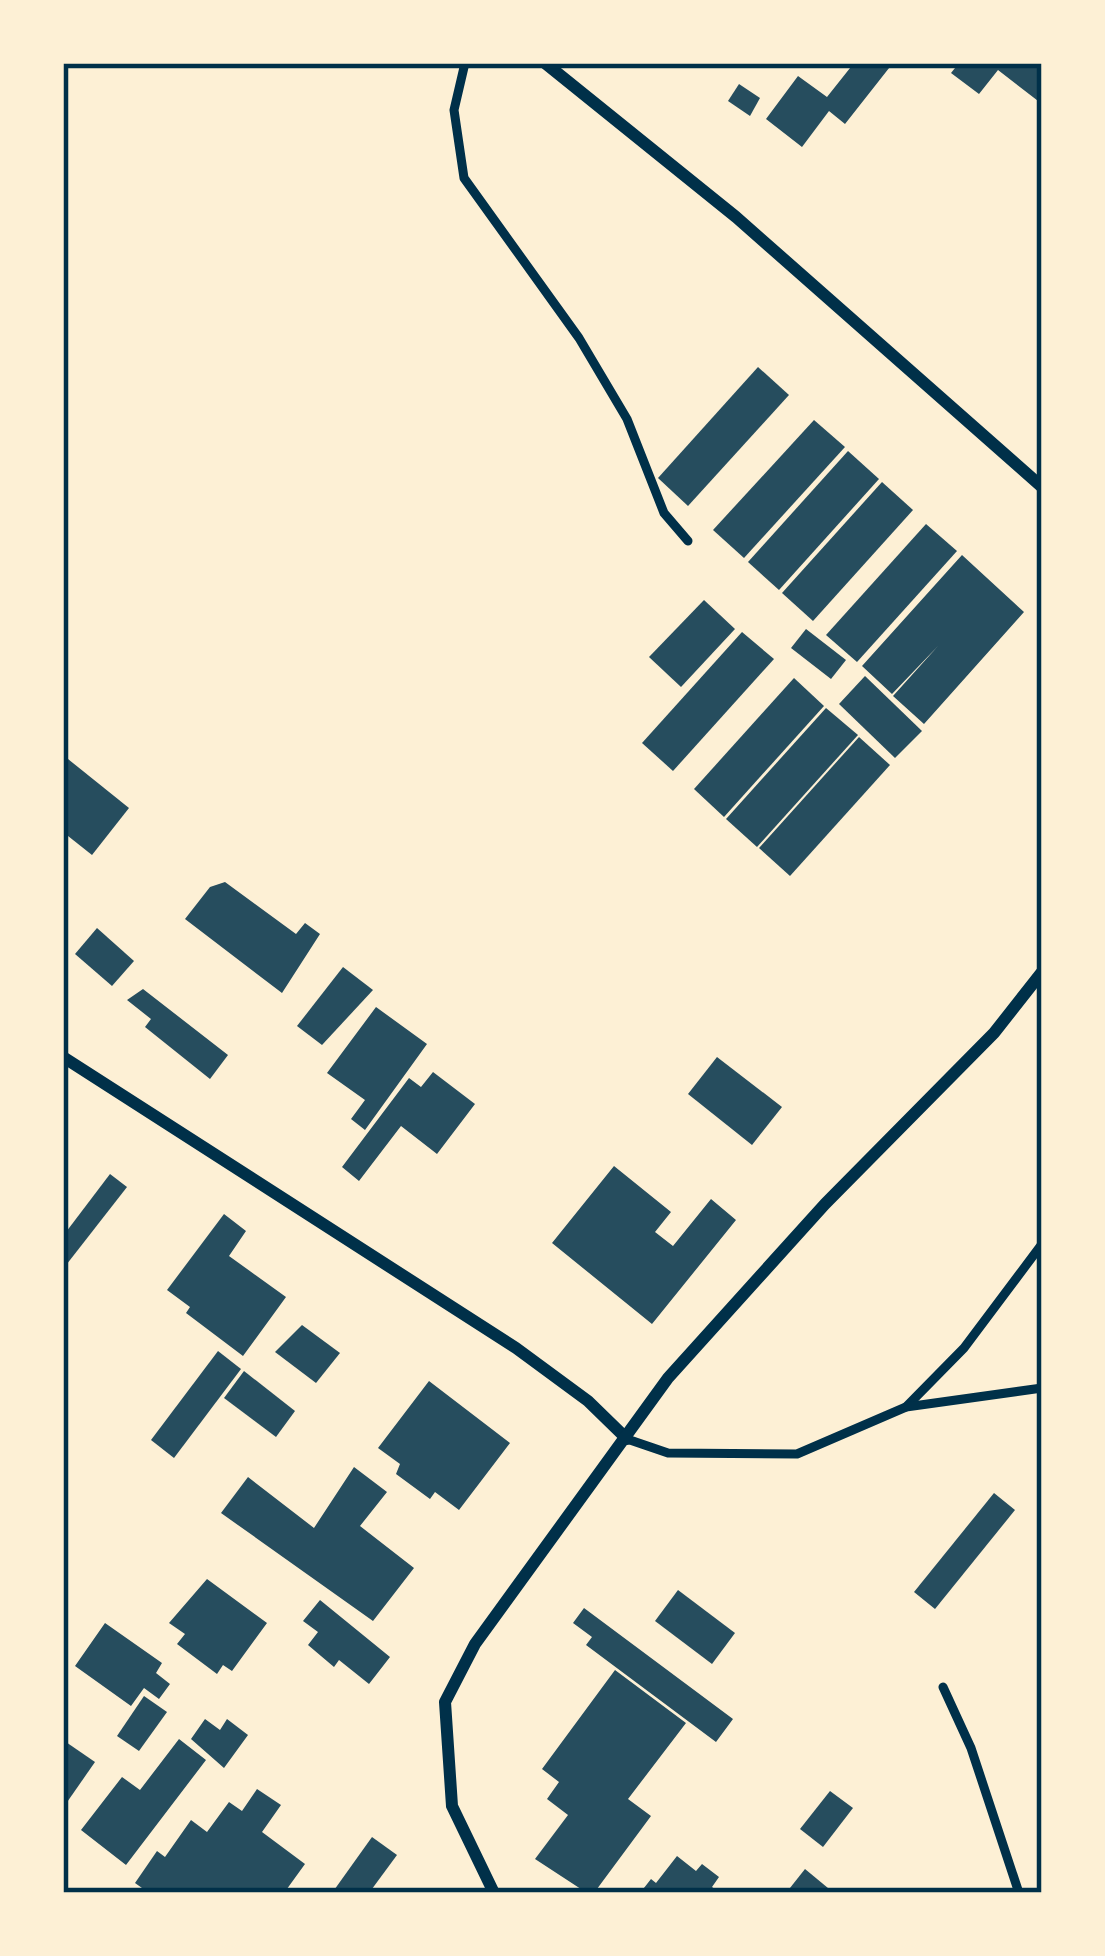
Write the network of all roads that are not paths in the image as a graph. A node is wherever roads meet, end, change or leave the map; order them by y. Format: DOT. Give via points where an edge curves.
graph roads {
  1 [pos="465,63"];
  2 [pos="544,63"];
  3 [pos="1042,487"];
  4 [pos="688,541"];
  5 [pos="1042,972"];
  6 [pos="63,1057"];
  7 [pos="1042,1244"];
  8 [pos="1042,1388"];
  9 [pos="905,1407"];
  10 [pos="627,1439"];
  11 [pos="944,1687"];
  12 [pos="494,1893"];
  13 [pos="1019,1893"];
  1 -- 4 [label="lane" via="454,110 464,178 579,338 627,419 664,513"];
  2 -- 3 [label="street" via="736,217"];
  5 -- 10 [label="street" via="994,1033 668,1378"];
  6 -- 10 [label="street" via="516,1348"];
  7 -- 9 [label="lane" via="964,1348"];
  8 -- 9 [label="lane"];
  9 -- 10 [label="lane" via="797,1454 668,1453"];
  10 -- 12 [label="street" via="475,1644 446,1702 452,1807"];
  11 -- 13 [label="lane"];
}
